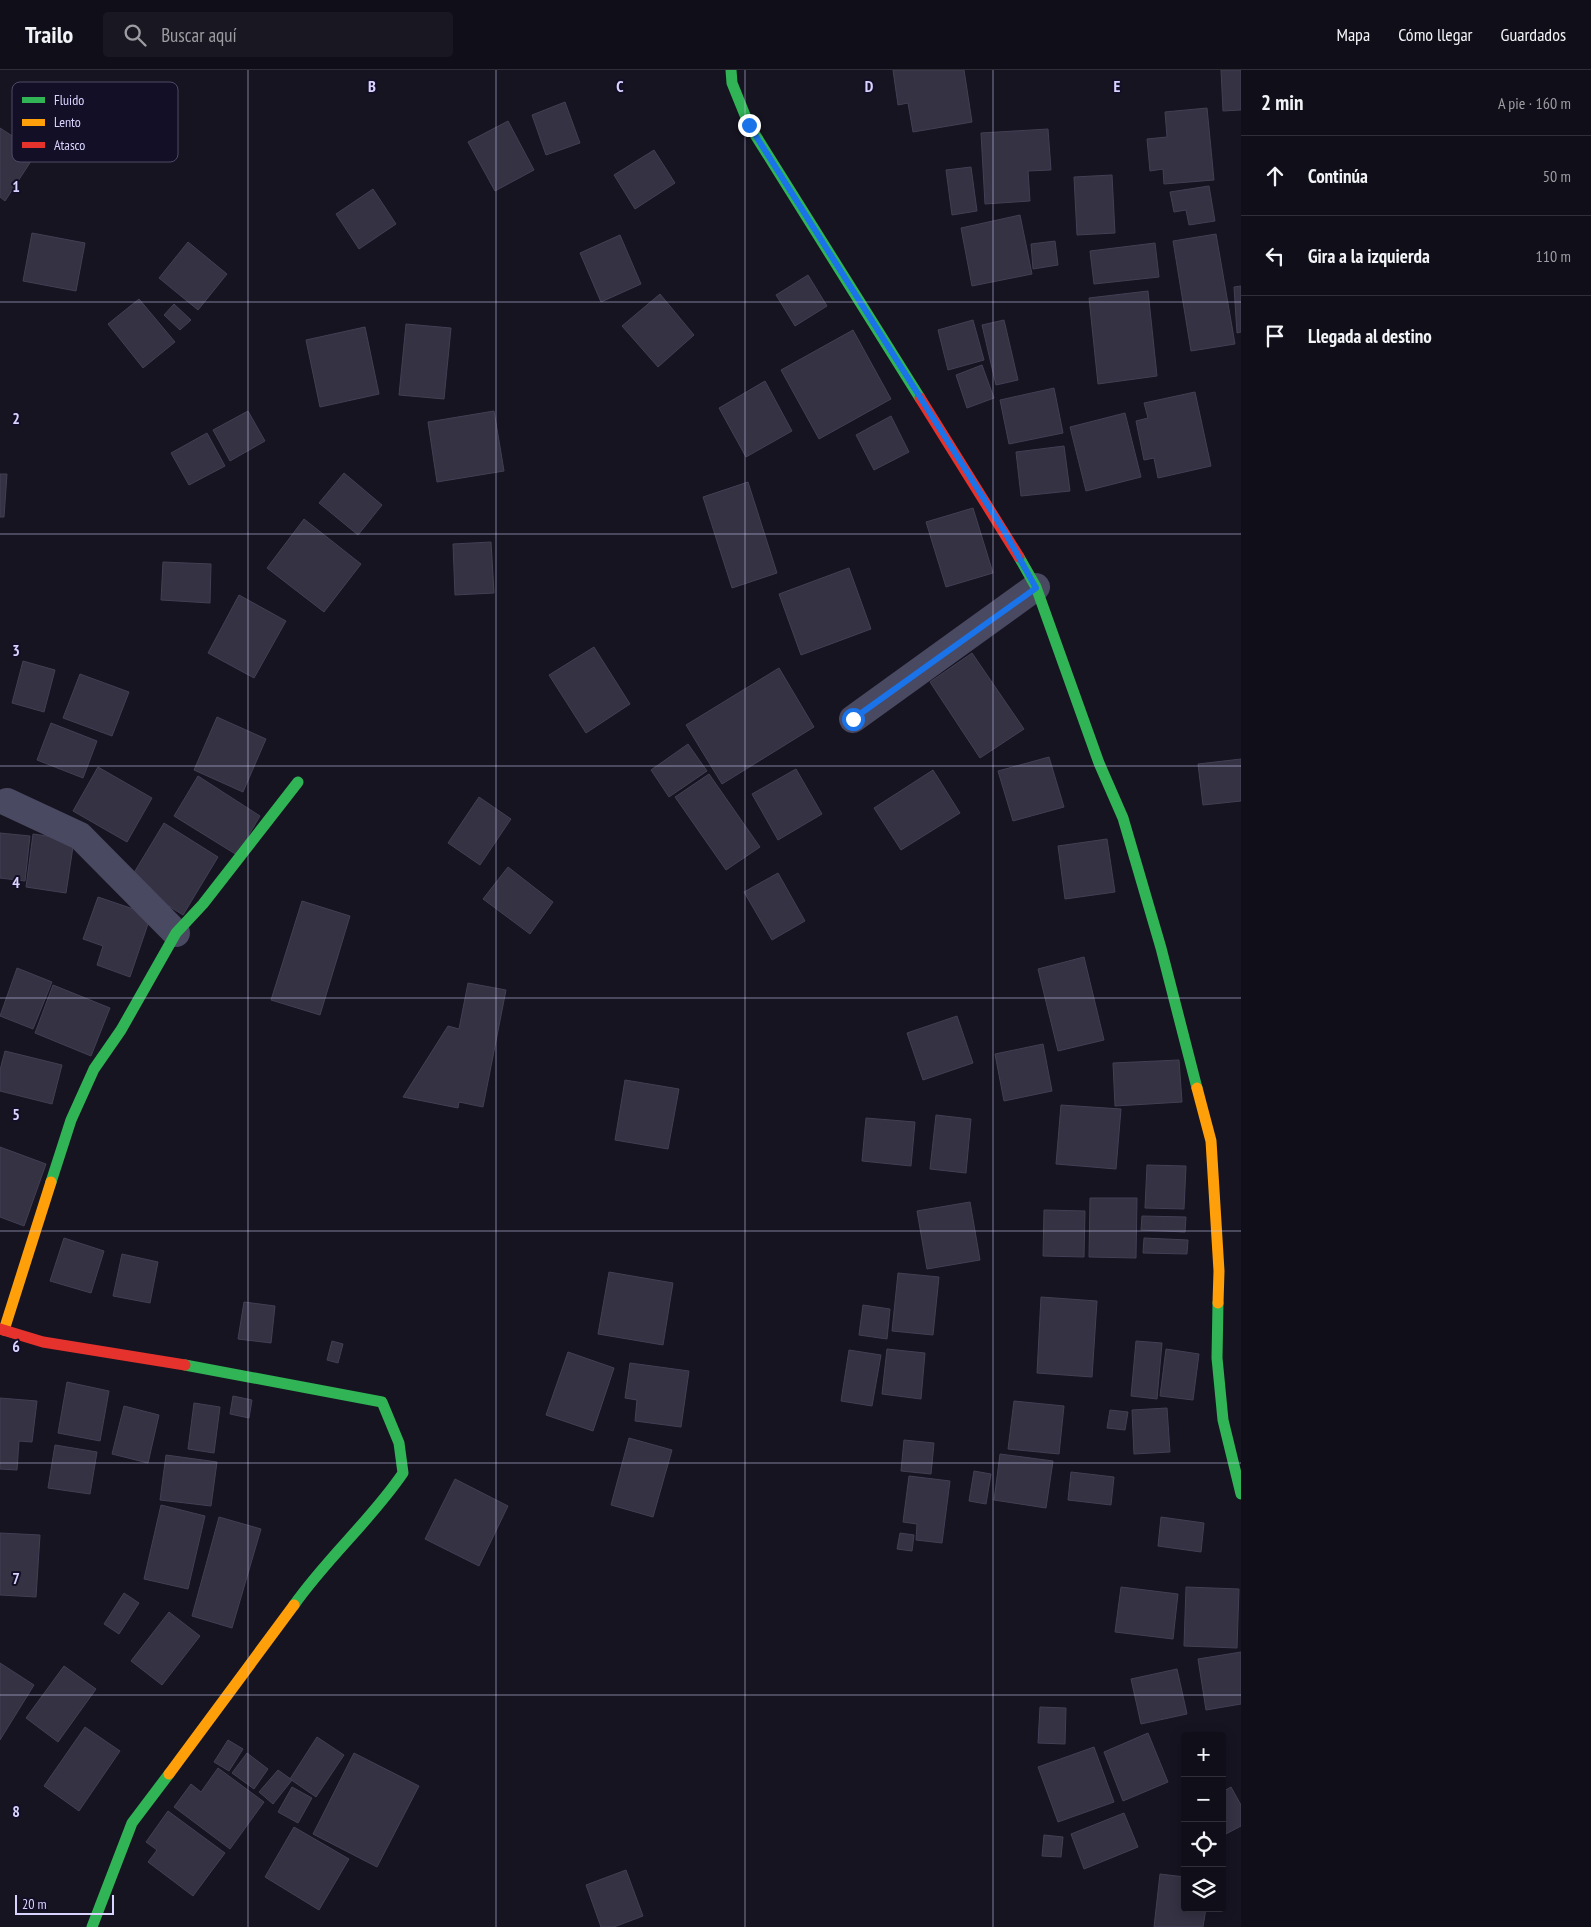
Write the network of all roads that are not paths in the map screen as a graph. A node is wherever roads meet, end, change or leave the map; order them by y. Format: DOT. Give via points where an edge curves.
graph roads {
  1 [pos="731,70"];
  2 [pos="1036,588"];
  3 [pos="853,719"];
  4 [pos="298,782"];
  5 [pos="7,802"];
  6 [pos="176,933"];
  7 [pos="2,1330"];
  8 [pos="1241,1494"];
  9 [pos="92,1927"];
  1 -- 2 [label="street" via="732,83 749,125 1006,534"];
  2 -- 3 [label="street"];
  2 -- 8 [label="street" via="1099,763 1123,818 1211,1141 1219,1271 1217,1358 1223,1420"];
  4 -- 6 [label="street" via="203,904"];
  5 -- 6 [label="street" via="80,836"];
  6 -- 7 [label="street" via="94,1069 71,1120"];
  7 -- 9 [label="street" via="43,1342 242,1374 382,1402 399,1443 403,1473 386,1498 309,1584 253,1664 132,1823"];
}
